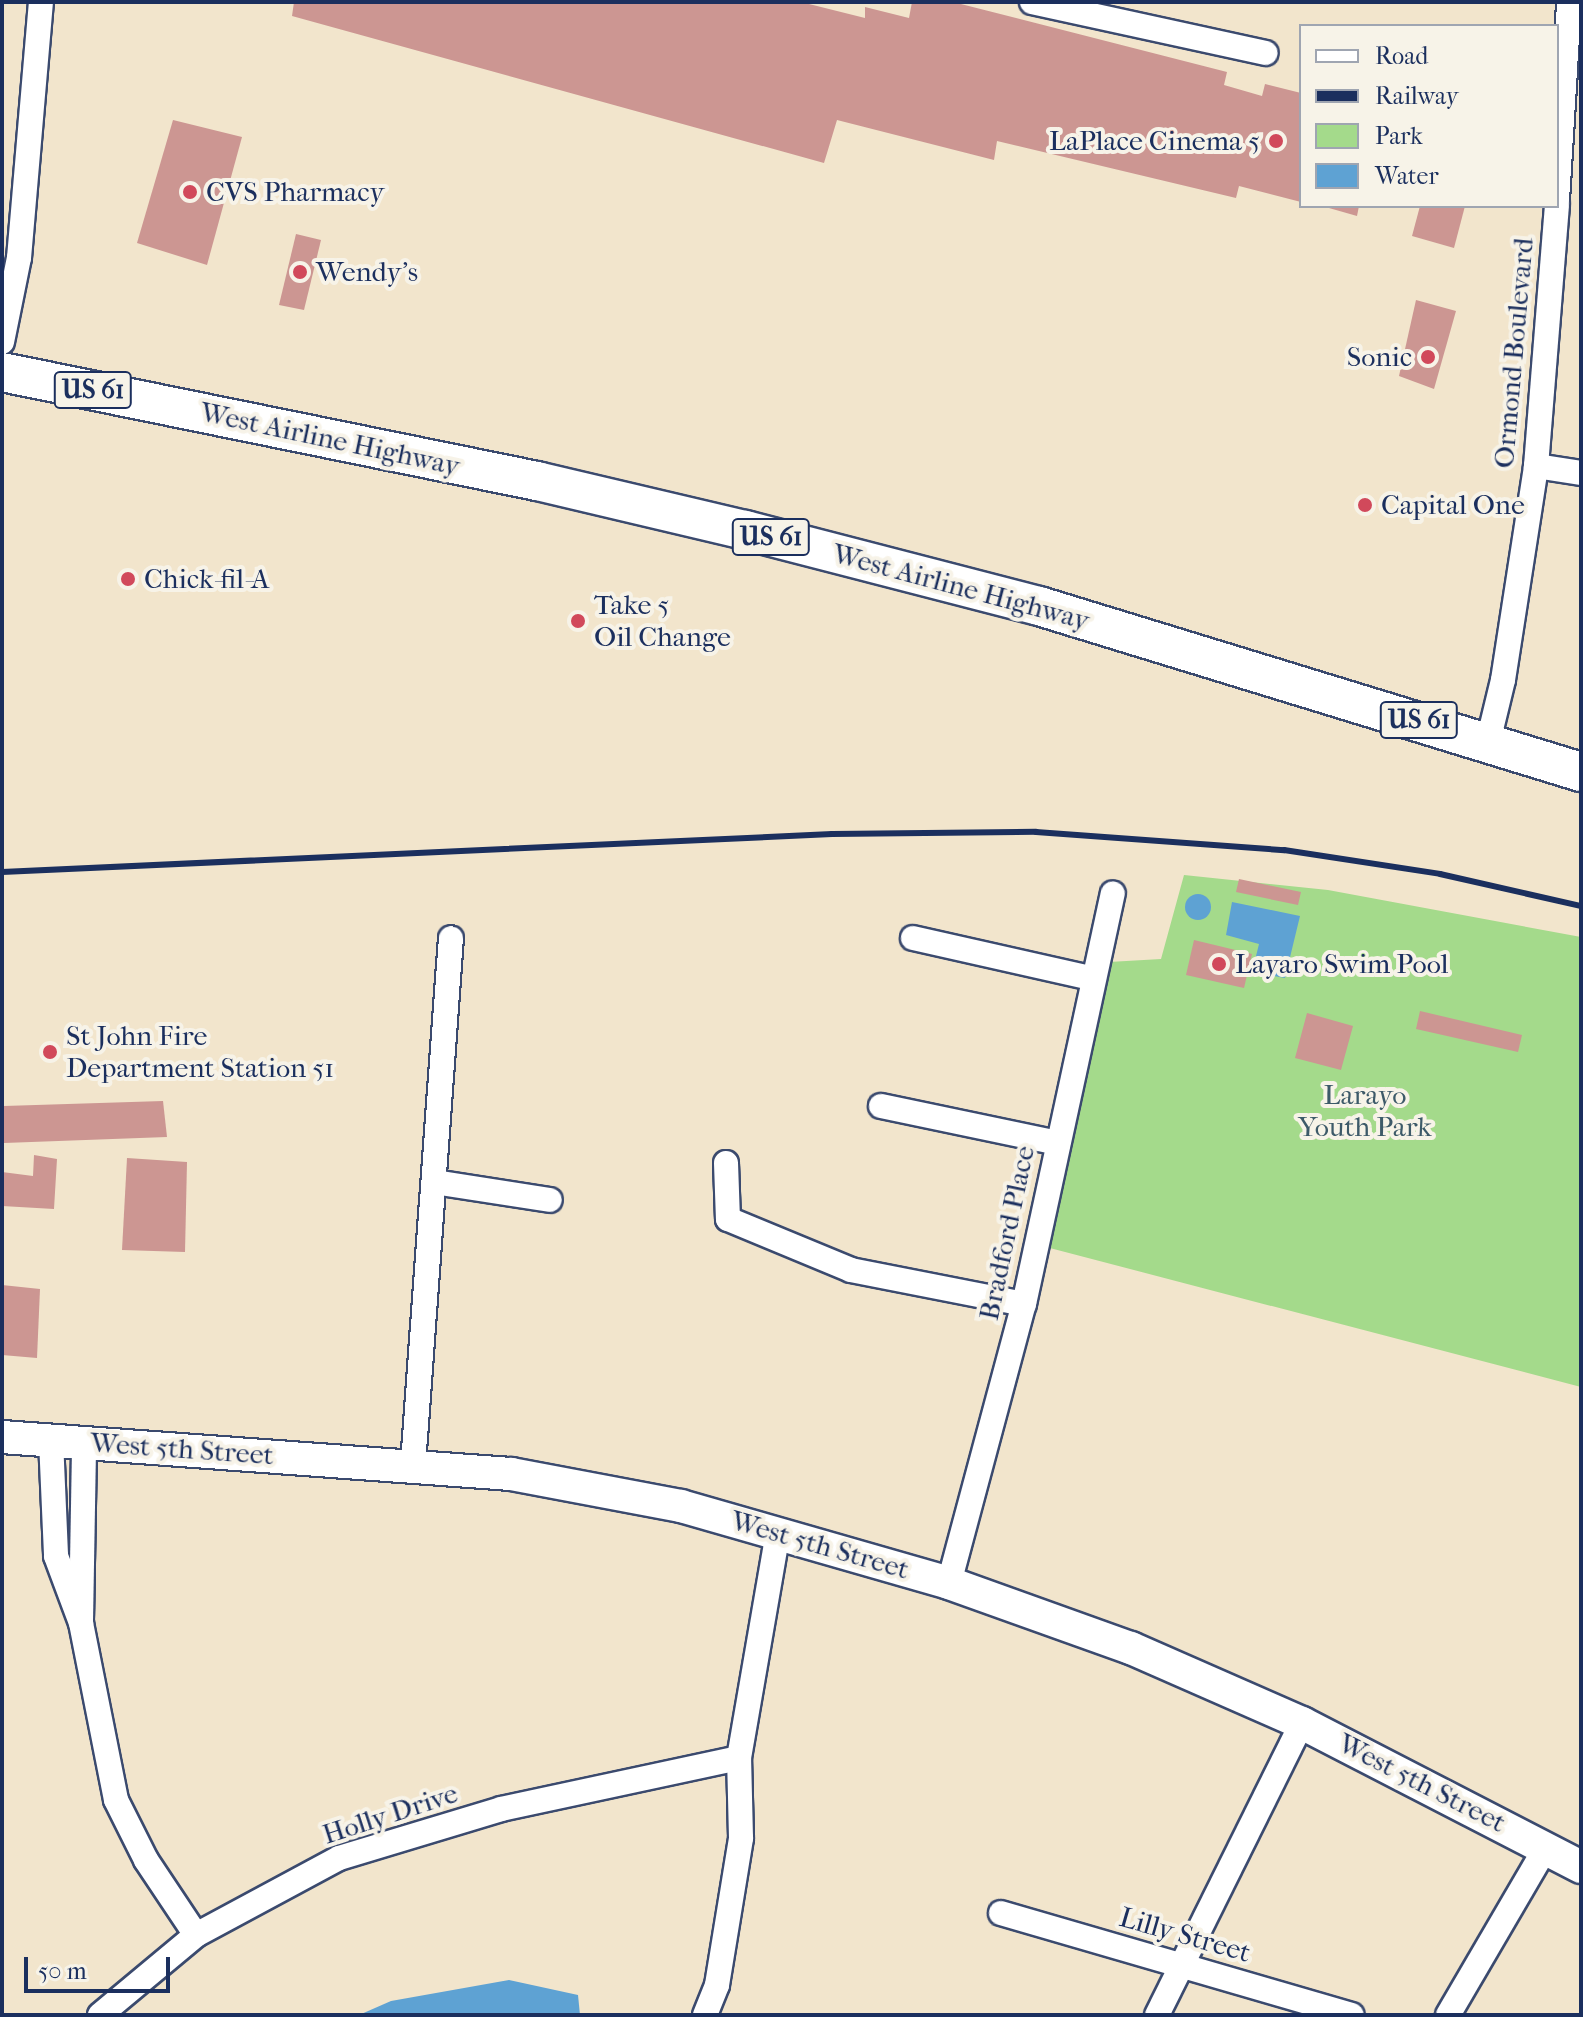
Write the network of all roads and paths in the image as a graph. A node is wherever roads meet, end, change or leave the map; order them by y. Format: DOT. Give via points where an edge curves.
graph roads {
  1 [pos="41,2"];
  2 [pos="1032,2"];
  3 [pos="1569,2"];
  4 [pos="1265,53"];
  5 [pos="1559,170"];
  6 [pos="1557,208"];
  7 [pos="2,342"];
  8 [pos="2,372"];
  9 [pos="1536,466"];
  10 [pos="1581,473"];
  11 [pos="1488,742"];
  12 [pos="1581,772"];
  13 [pos="1113,894"];
  14 [pos="451,938"];
  15 [pos="913,938"];
  16 [pos="1091,978"];
  17 [pos="881,1106"];
  18 [pos="1058,1143"];
  19 [pos="726,1163"];
  20 [pos="434,1182"];
  21 [pos="550,1200"];
  22 [pos="1024,1304"];
  23 [pos="2,1437"];
  24 [pos="51,1440"];
  25 [pos="84,1442"];
  26 [pos="413,1465"];
  27 [pos="778,1533"];
  28 [pos="949,1583"];
  29 [pos="81,1623"];
  30 [pos="1302,1723"];
  31 [pos="739,1758"];
  32 [pos="1546,1847"];
  33 [pos="1581,1867"];
  34 [pos="1001,1913"];
  35 [pos="196,1935"];
  36 [pos="1182,1965"];
  37 [pos="100,2015"];
  38 [pos="705,2015"];
  39 [pos="1157,2015"];
  40 [pos="1351,2015"];
  41 [pos="1448,2015"];
  1 -- 7 [label="street" via="19,258"];
  2 -- 4 [label="street"];
  3 -- 5 [label="street, Ormond Boulevard"];
  6 -- 9 [label="street, Ormond Boulevard"];
  8 -- 11 [label="highway, West Airline Highway / US 61" via="537,481 745,530 1039,606"];
  9 -- 10 [label="street"];
  9 -- 11 [label="street, Ormond Boulevard" via="1503,680"];
  11 -- 12 [label="highway, West Airline Highway / US 61"];
  13 -- 16 [label="street, Bradford Place"];
  14 -- 20 [label="street"];
  15 -- 16 [label="street"];
  16 -- 18 [label="street, Bradford Place"];
  17 -- 18 [label="street"];
  18 -- 22 [label="street, Bradford Place"];
  19 -- 22 [label="street" via="728,1219 851,1270"];
  20 -- 21 [label="street"];
  20 -- 26 [label="street"];
  22 -- 28 [label="street, Bradford Place"];
  23 -- 24 [label="main road, West 5th Street"];
  24 -- 25 [label="main road, West 5th Street"];
  24 -- 29 [label="street" via="56,1556"];
  25 -- 26 [label="main road, West 5th Street"];
  25 -- 29 [label="street"];
  26 -- 27 [label="main road, West 5th Street" via="572,1483"];
  27 -- 28 [label="main road, West 5th Street"];
  27 -- 31 [label="street"];
  28 -- 30 [label="main road, West 5th Street" via="1117,1643"];
  29 -- 35 [label="street" via="116,1800 146,1860"];
  30 -- 32 [label="main road, West 5th Street"];
  30 -- 36 [label="street"];
  31 -- 35 [label="street, Holly Drive" via="501,1809 339,1858"];
  31 -- 38 [label="street" via="741,1838 717,1985"];
  32 -- 33 [label="main road, West 5th Street"];
  32 -- 41 [label="street"];
  34 -- 36 [label="street, Lilly Street"];
  35 -- 37 [label="street, Holly Drive"];
  36 -- 39 [label="street"];
  36 -- 40 [label="street, Lilly Street"];
}
